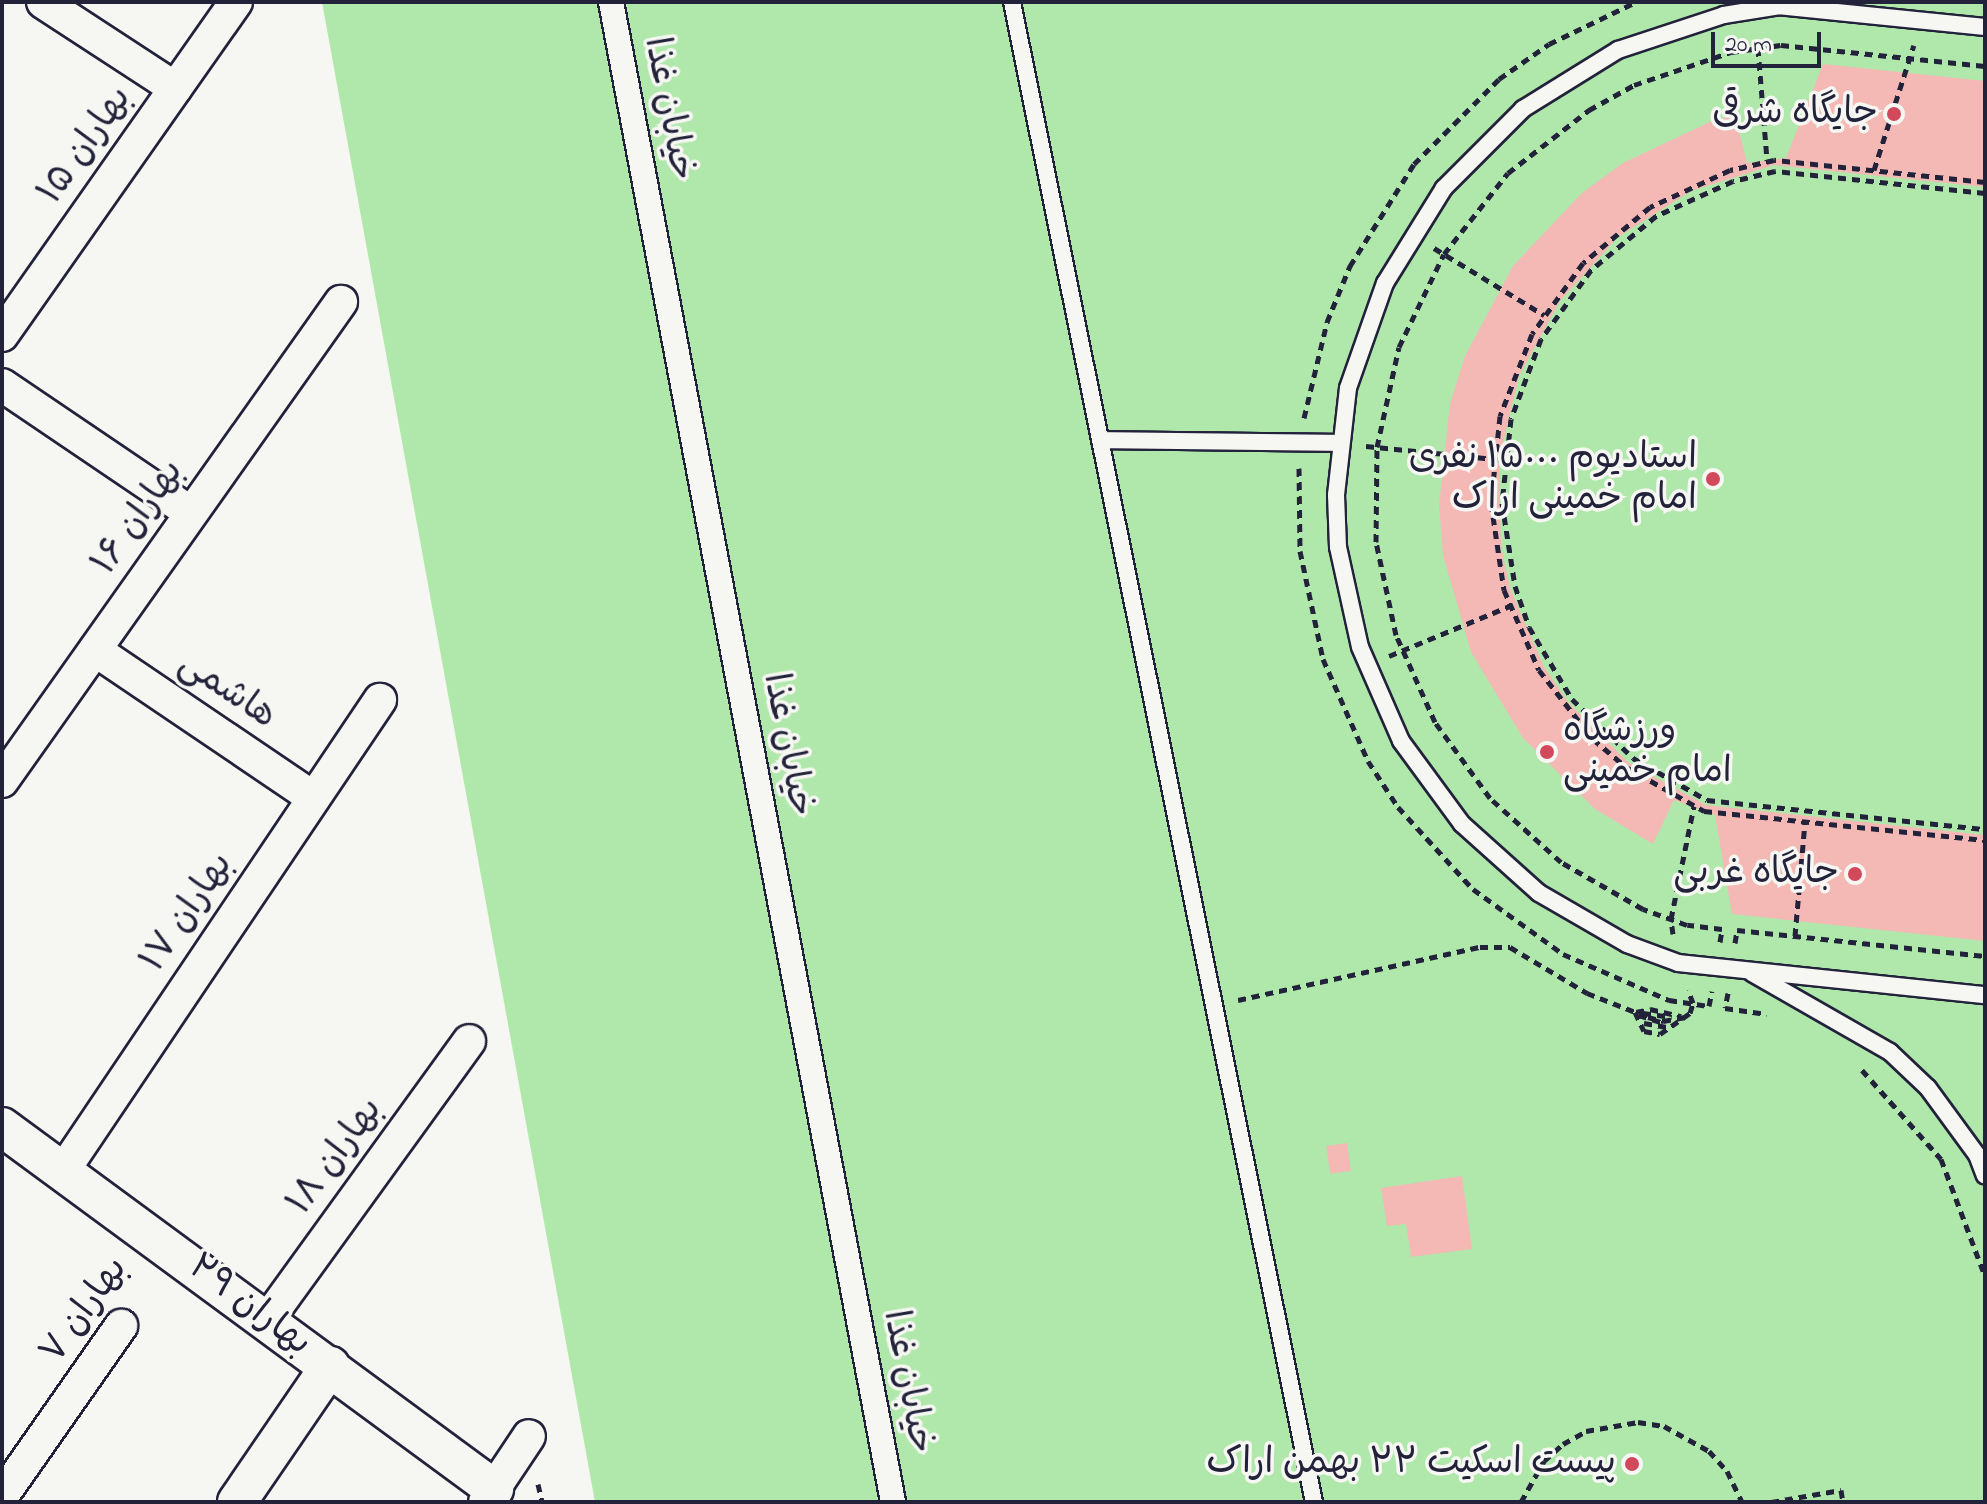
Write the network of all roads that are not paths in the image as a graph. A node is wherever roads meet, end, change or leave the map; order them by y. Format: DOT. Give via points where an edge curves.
graph roads {
  1 [pos="43,2"];
  2 [pos="236,2"];
  3 [pos="611,2"];
  4 [pos="1012,2"];
  5 [pos="1780,4"];
  6 [pos="1985,27"];
  7 [pos="175,88"];
  8 [pos="341,302"];
  9 [pos="3,331"];
  10 [pos="2,385"];
  11 [pos="1100,440"];
  12 [pos="1339,443"];
  13 [pos="191,513"];
  14 [pos="95,650"];
  15 [pos="380,700"];
  16 [pos="2,781"];
  17 [pos="314,798"];
  18 [pos="1748,970"];
  19 [pos="1985,995"];
  20 [pos="469,1041"];
  21 [pos="2,1127"];
  22 [pos="63,1171"];
  23 [pos="1985,1176"];
  24 [pos="268,1319"];
  25 [pos="121,1326"];
  26 [pos="330,1366"];
  27 [pos="529,1436"];
  28 [pos="2,1496"];
  29 [pos="489,1496"];
  30 [pos="237,1502"];
  31 [pos="893,1502"];
  32 [pos="1314,1502"];
  1 -- 7 [label="street"];
  2 -- 7 [label="street, بهاران ۱۵"];
  3 -- 31 [label="street, خیابان غذا"];
  4 -- 11 [label="lane"];
  5 -- 6 [label="lane"];
  5 -- 12 [label="lane" via="1670,30 1569,77 1481,146 1411,233 1363,334"];
  7 -- 9 [label="street, بهاران ۱۵"];
  8 -- 13 [label="street, بهاران ۱۶"];
  10 -- 13 [label="street"];
  11 -- 12 [label="lane"];
  11 -- 32 [label="lane"];
  12 -- 18 [label="lane" via="1338,547 1366,665 1401,741 1430,784 1498,861 1560,907 1627,944 1678,963"];
  13 -- 14 [label="street, بهاران ۱۶"];
  14 -- 16 [label="street, بهاران ۱۶"];
  14 -- 17 [label="street, هاشمی"];
  15 -- 17 [label="street, بهاران ۱۷"];
  17 -- 22 [label="street, بهاران ۱۷"];
  18 -- 19 [label="lane"];
  18 -- 23 [label="lane" via="1890,1052 1928,1088 1977,1155"];
  20 -- 24 [label="street, بهاران ۱۸"];
  21 -- 22 [label="street, بهاران ۲۹"];
  22 -- 24 [label="street, بهاران ۲۹"];
  24 -- 26 [label="street, بهاران ۲۹"];
  25 -- 28 [label="street, بهاران ۷"];
  26 -- 29 [label="street, بهاران ۲۹"];
  26 -- 30 [label="street"];
  27 -- 29 [label="street"];
}
